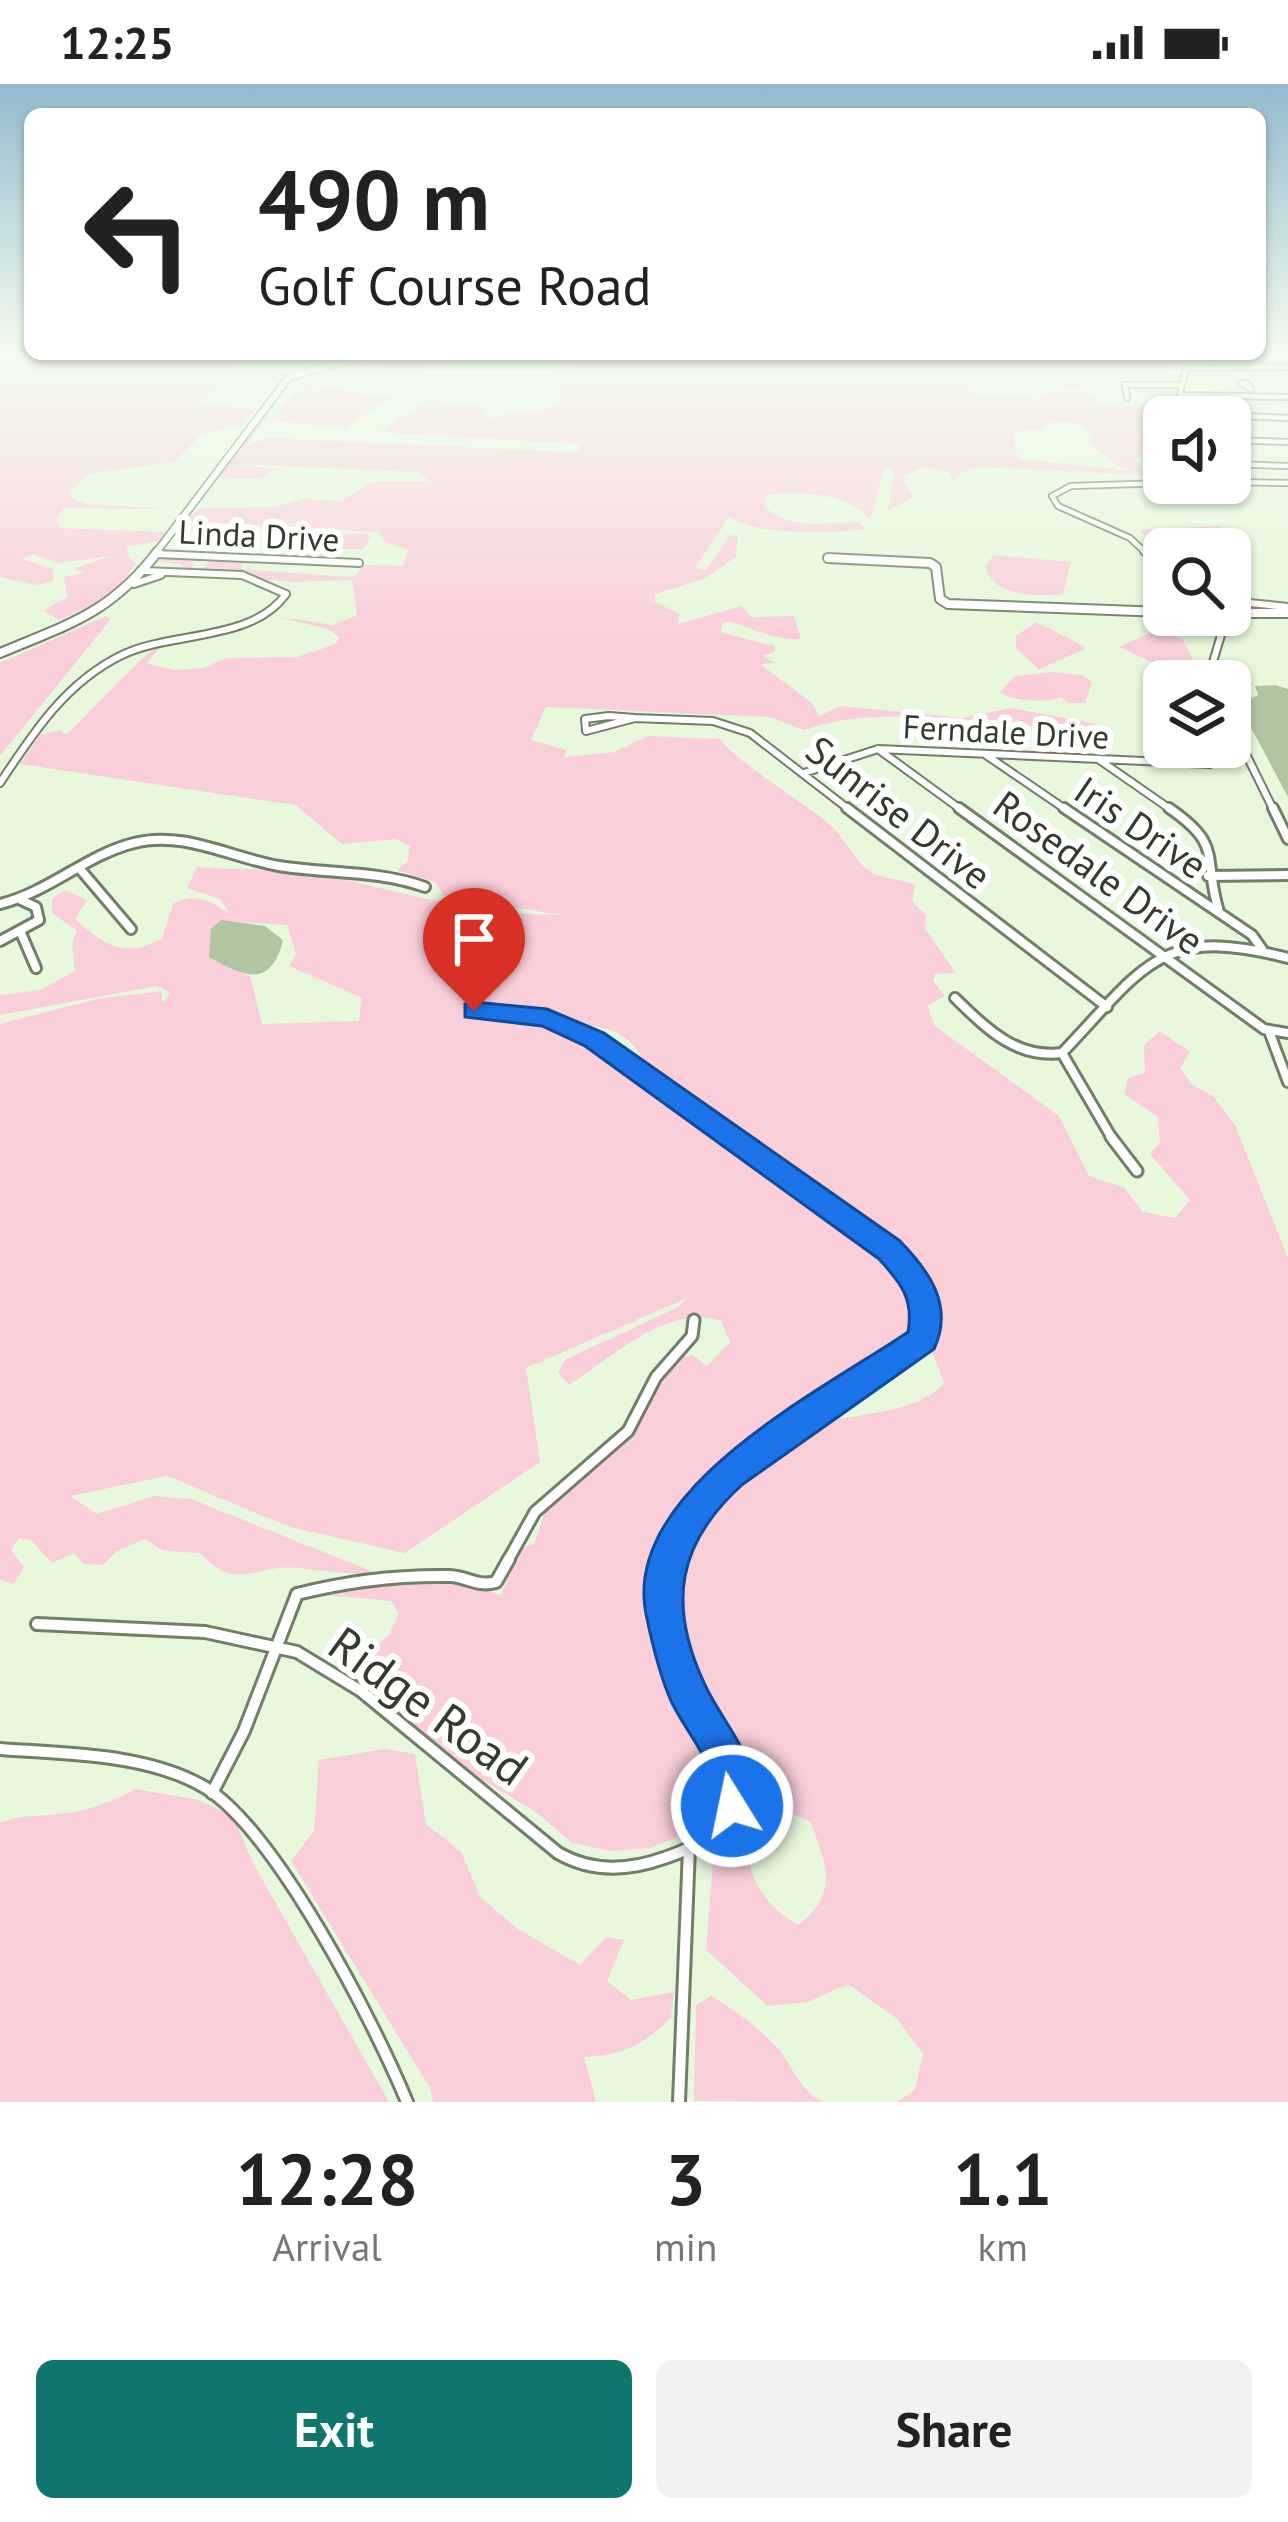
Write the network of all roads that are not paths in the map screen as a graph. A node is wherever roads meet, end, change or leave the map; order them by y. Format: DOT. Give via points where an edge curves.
graph roads {
  1 [pos="237,446"];
  2 [pos="1251,465"];
  3 [pos="1288,466"];
  4 [pos="1251,482"];
  5 [pos="1288,483"];
  6 [pos="1143,484"];
  7 [pos="157,554"];
  8 [pos="1143,554"];
  9 [pos="828,558"];
  10 [pos="359,563"];
  11 [pos="144,572"];
  12 [pos="169,573"];
  13 [pos="134,584"];
  14 [pos="1251,604"];
  15 [pos="1288,610"];
  16 [pos="1143,611"];
  17 [pos="1251,612"];
  18 [pos="0,653"];
  19 [pos="635,718"];
  20 [pos="878,749"];
  21 [pos="984,754"];
  22 [pos="1098,759"];
  23 [pos="1143,761"];
  24 [pos="1251,764"];
  25 [pos="805,773"];
  26 [pos="0,783"];
  27 [pos="1288,839"];
  28 [pos="80,869"];
  29 [pos="1288,875"];
  30 [pos="1208,876"];
  31 [pos="425,886"];
  32 [pos="20,900"];
  33 [pos="0,904"];
  34 [pos="1220,913"];
  35 [pos="131,929"];
  36 [pos="21,933"];
  37 [pos="0,941"];
  38 [pos="1263,950"];
  39 [pos="1159,953"];
  40 [pos="1288,958"];
  41 [pos="36,968"];
  42 [pos="955,998"];
  43 [pos="1107,1007"];
  44 [pos="474,1011"];
  45 [pos="1269,1031"];
  46 [pos="1288,1033"];
  47 [pos="1062,1053"];
  48 [pos="1288,1082"];
  49 [pos="1137,1171"];
  50 [pos="694,1320"];
  51 [pos="37,1624"];
  52 [pos="275,1645"];
  53 [pos="0,1749"];
  54 [pos="212,1793"];
  55 [pos="689,1848"];
  56 [pos="406,2102"];
  57 [pos="679,2102"];
  1 -- 7 [label="street"];
  2 -- 3 [label="street"];
  4 -- 5 [label="street"];
  6 -- 8 [label="street" via="1053,493 1058,506 1112,528"];
  7 -- 10 [label="street, Linda Drive"];
  7 -- 11 [label="street"];
  9 -- 16 [label="street" via="930,563 948,604"];
  11 -- 12 [label="street"];
  11 -- 13 [label="street"];
  12 -- 13 [label="street"];
  12 -- 26 [label="street" via="254,577 286,594 262,616 166,636 81,676"];
  13 -- 18 [label="street" via="88,616"];
  14 -- 15 [label="street"];
  15 -- 17 [label="street"];
  19 -- 19 [label="street, Sunrise Drive" via="587,718 586,731 595,733"];
  19 -- 25 [label="street, Sunrise Drive" via="737,727"];
  20 -- 21 [label="street, Ferndale Drive"];
  20 -- 25 [label="street, Ferndale Drive"];
  20 -- 39 [label="street, Rosedale Drive"];
  21 -- 22 [label="street, Ferndale Drive"];
  21 -- 34 [label="street, Iris Drive"];
  22 -- 23 [label="street, Ferndale Drive"];
  22 -- 30 [label="street" via="1201,830 1211,851"];
  24 -- 27 [label="street"];
  25 -- 43 [label="street, Sunrise Drive"];
  28 -- 31 [label="street" via="118,848 165,839 283,867 375,873"];
  28 -- 32 [label="street"];
  28 -- 35 [label="street"];
  29 -- 30 [label="street"];
  30 -- 34 [label="street"];
  32 -- 33 [label="street"];
  32 -- 36 [label="street" via="40,914"];
  34 -- 38 [label="street, Iris Drive"];
  36 -- 37 [label="street"];
  36 -- 41 [label="street"];
  38 -- 39 [label="street" via="1205,943"];
  38 -- 40 [label="street"];
  39 -- 43 [label="street"];
  39 -- 45 [label="street, Rosedale Drive"];
  42 -- 47 [label="street" via="1011,1045"];
  43 -- 47 [label="street"];
  44 -- 55 [label="street" via="547,1018 595,1039 890,1250 928,1308 922,1339 730,1473 702,1498 675,1541 663,1591 677,1667 734,1786 726,1819"];
  45 -- 46 [label="street, Rosedale Drive"];
  45 -- 48 [label="street"];
  47 -- 49 [label="street" via="1094,1115"];
  50 -- 52 [label="street" via="692,1336 656,1377 628,1431 536,1512 496,1582 480,1586 453,1576 308,1588 291,1601"];
  51 -- 52 [label="street" via="230,1635"];
  52 -- 54 [label="street, Ridge Road"];
  52 -- 55 [label="street, Ridge Road" via="334,1672 563,1856 639,1866"];
  53 -- 54 [label="street" via="126,1764"];
  54 -- 56 [label="street" via="238,1814 284,1880"];
  55 -- 57 [label="street"];
}
